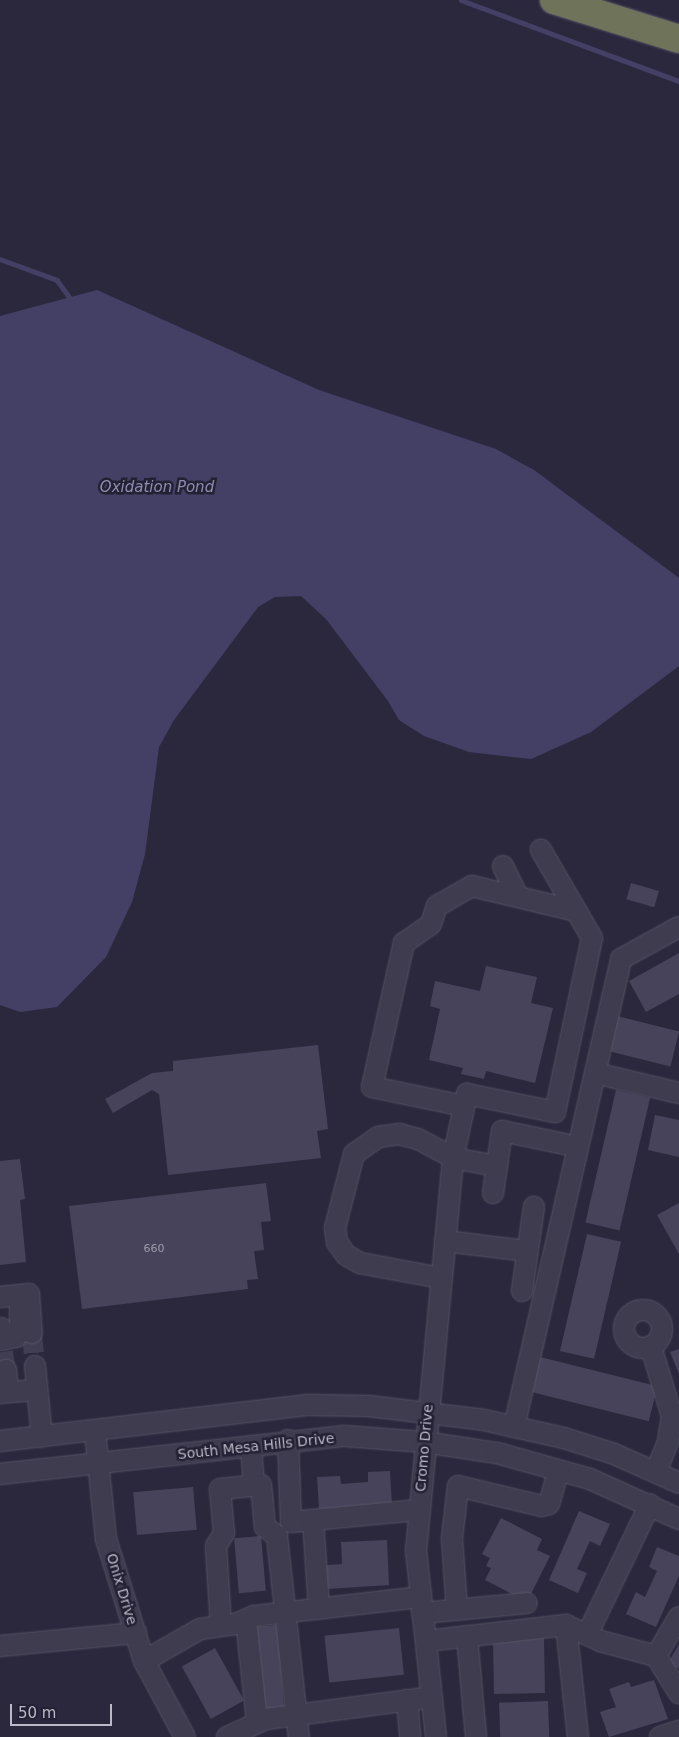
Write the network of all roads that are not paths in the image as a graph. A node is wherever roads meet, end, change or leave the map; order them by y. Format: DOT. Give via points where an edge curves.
graph roads {
  1 [pos="554,0"];
  2 [pos="679,39"];
  3 [pos="541,850"];
  4 [pos="503,866"];
  5 [pos="518,897"];
  6 [pos="576,911"];
  7 [pos="679,927"];
  8 [pos="595,1073"];
  9 [pos="679,1093"];
  10 [pos="464,1106"];
  11 [pos="565,1144"];
  12 [pos="453,1158"];
  13 [pos="497,1166"];
  14 [pos="493,1193"];
  15 [pos="534,1207"];
  16 [pos="445,1241"];
  17 [pos="528,1251"];
  18 [pos="441,1278"];
  19 [pos="522,1291"];
  20 [pos="16,1295"];
  21 [pos="32,1333"];
  22 [pos="2,1346"];
  23 [pos="651,1347"];
  24 [pos="35,1366"];
  25 [pos="37,1390"];
  26 [pos="4,1392"];
  27 [pos="428,1412"];
  28 [pos="514,1427"];
  29 [pos="95,1431"];
  30 [pos="42,1437"];
  31 [pos="288,1440"];
  32 [pos="0,1442"];
  33 [pos="424,1442"];
  34 [pos="251,1446"];
  35 [pos="97,1463"];
  36 [pos="559,1470"];
  37 [pos="656,1471"];
  38 [pos="0,1474"];
  39 [pos="679,1482"];
  40 [pos="254,1486"];
  41 [pos="650,1504"];
  42 [pos="419,1510"];
  43 [pos="679,1519"];
  44 [pos="313,1520"];
  45 [pos="526,1603"];
  46 [pos="422,1605"];
  47 [pos="319,1609"];
  48 [pos="456,1610"];
  49 [pos="284,1612"];
  50 [pos="679,1617"];
  51 [pos="246,1620"];
  52 [pos="566,1625"];
  53 [pos="221,1626"];
  54 [pos="136,1633"];
  55 [pos="587,1635"];
  56 [pos="467,1636"];
  57 [pos="426,1641"];
  58 [pos="0,1646"];
  59 [pos="656,1656"];
  60 [pos="144,1660"];
  61 [pos="679,1692"];
  62 [pos="432,1697"];
  63 [pos="407,1700"];
  64 [pos="294,1715"];
  65 [pos="258,1722"];
  66 [pos="184,1737"];
  67 [pos="227,1737"];
  68 [pos="299,1737"];
  69 [pos="410,1737"];
  70 [pos="436,1737"];
  71 [pos="476,1737"];
  72 [pos="578,1737"];
  1 -- 2 [label="highway"];
  3 -- 6 [label="street"];
  4 -- 5 [label="street"];
  5 -- 6 [label="street"];
  5 -- 10 [label="street" via="472,886 437,906 431,924 404,943 372,1087"];
  6 -- 10 [label="street" via="592,938 555,1112 467,1094"];
  7 -- 8 [label="street" via="621,960"];
  8 -- 9 [label="street"];
  8 -- 28 [label="street"];
  10 -- 12 [label="street, Cromo Drive"];
  11 -- 13 [label="street" via="502,1132"];
  12 -- 13 [label="street"];
  12 -- 16 [label="street, Cromo Drive"];
  12 -- 18 [label="street" via="418,1139 398,1134 378,1138 354,1154 335,1228 337,1242 346,1255 360,1263"];
  13 -- 14 [label="street"];
  15 -- 17 [label="street"];
  16 -- 17 [label="street"];
  16 -- 18 [label="street, Cromo Drive"];
  17 -- 19 [label="street"];
  18 -- 27 [label="street, Cromo Drive"];
  20 -- 21 [label="street"];
  20 -- 22 [label="street" via="20,1330 16,1337"];
  22 -- 26 [label="street"];
  23 -- 37 [label="street" via="672,1416 668,1442"];
  24 -- 25 [label="street"];
  25 -- 26 [label="street"];
  25 -- 30 [label="street"];
  27 -- 28 [label="street"];
  27 -- 29 [label="street" via="369,1406 308,1405"];
  27 -- 33 [label="street, Cromo Drive"];
  28 -- 37 [label="street" via="564,1438"];
  29 -- 30 [label="street"];
  29 -- 35 [label="street, Onix Drive"];
  30 -- 32 [label="street"];
  31 -- 33 [label="street, South Mesa Hills Drive" via="345,1436"];
  31 -- 34 [label="street, South Mesa Hills Drive"];
  31 -- 44 [label="street" via="291,1522"];
  33 -- 36 [label="street, South Mesa Hills Drive" via="497,1453"];
  33 -- 42 [label="street, Cromo Drive"];
  34 -- 35 [label="street, South Mesa Hills Drive"];
  34 -- 40 [label="street"];
  35 -- 38 [label="street, South Mesa Hills Drive"];
  35 -- 54 [label="street, Onix Drive" via="106,1539"];
  36 -- 41 [label="street, South Mesa Hills Drive"];
  36 -- 48 [label="street" via="548,1504 542,1506 458,1486 452,1538"];
  37 -- 39 [label="street"];
  40 -- 49 [label="street" via="261,1485 265,1527 277,1536"];
  40 -- 53 [label="street" via="220,1490 224,1533 216,1546"];
  41 -- 43 [label="street, South Mesa Hills Drive"];
  41 -- 55 [label="street"];
  42 -- 44 [label="street"];
  42 -- 46 [label="street, Cromo Drive" via="416,1551"];
  44 -- 47 [label="street"];
  45 -- 48 [label="street"];
  46 -- 47 [label="street"];
  46 -- 48 [label="street"];
  46 -- 57 [label="street, Cromo Drive"];
  47 -- 49 [label="street"];
  49 -- 51 [label="street"];
  49 -- 64 [label="street"];
  50 -- 59 [label="street"];
  51 -- 53 [label="street"];
  51 -- 65 [label="street"];
  52 -- 55 [label="street"];
  52 -- 56 [label="street"];
  52 -- 72 [label="street"];
  53 -- 60 [label="street" via="200,1629"];
  54 -- 58 [label="street"];
  54 -- 60 [label="street, Onix Drive"];
  55 -- 59 [label="street"];
  56 -- 57 [label="street"];
  56 -- 71 [label="street"];
  57 -- 62 [label="street, Cromo Drive"];
  59 -- 61 [label="street"];
  60 -- 66 [label="street, Onix Drive"];
  62 -- 63 [label="street"];
  62 -- 70 [label="street, Cromo Drive"];
  63 -- 64 [label="street"];
  63 -- 69 [label="street"];
  64 -- 65 [label="street"];
  64 -- 68 [label="street"];
  65 -- 67 [label="street"];
}
